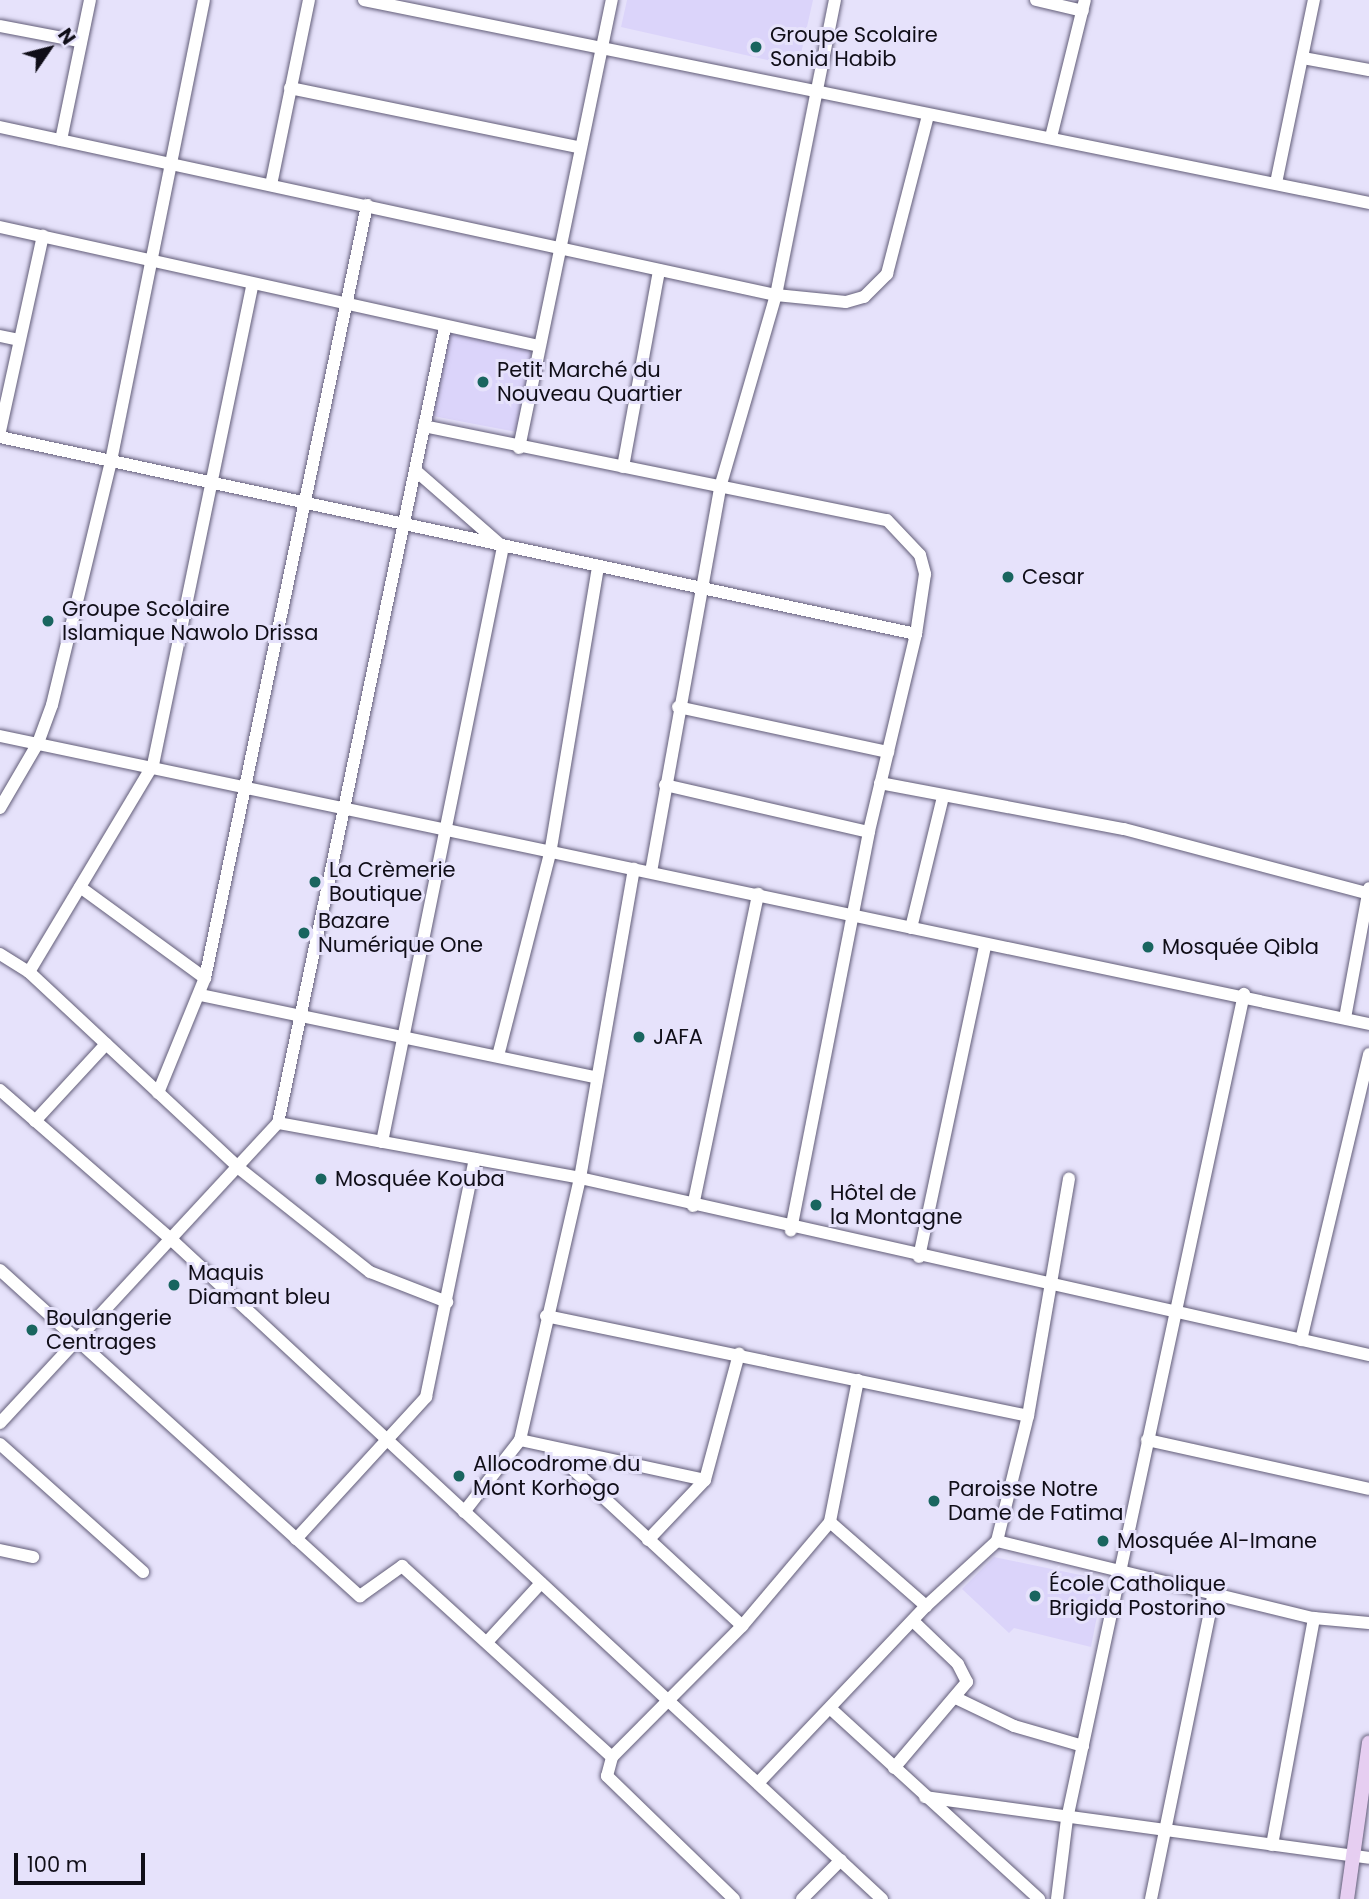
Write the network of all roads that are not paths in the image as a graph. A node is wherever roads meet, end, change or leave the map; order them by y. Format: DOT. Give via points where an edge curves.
graph roads {
  1 [pos="90,0"];
  2 [pos="204,0"];
  3 [pos="309,0"];
  4 [pos="364,0"];
  5 [pos="612,0"];
  6 [pos="835,0"];
  7 [pos="1036,0"];
  8 [pos="1314,0"];
  9 [pos="1084,5"];
  10 [pos="0,26"];
  11 [pos="79,41"];
  12 [pos="603,47"];
  13 [pos="1303,58"];
  14 [pos="1369,70"];
  15 [pos="290,88"];
  16 [pos="820,91"];
  17 [pos="928,115"];
  18 [pos="0,127"];
  19 [pos="1051,137"];
  20 [pos="61,140"];
  21 [pos="578,147"];
  22 [pos="170,164"];
  23 [pos="1276,183"];
  24 [pos="271,185"];
  25 [pos="1369,202"];
  26 [pos="367,205"];
  27 [pos="0,228"];
  28 [pos="43,236"];
  29 [pos="559,245"];
  30 [pos="148,262"];
  31 [pos="659,270"];
  32 [pos="252,285"];
  33 [pos="776,295"];
  34 [pos="345,304"];
  35 [pos="445,327"];
  36 [pos="0,336"];
  37 [pos="19,340"];
  38 [pos="540,346"];
  39 [pos="424,426"];
  40 [pos="0,431"];
  41 [pos="0,437"];
  42 [pos="519,448"];
  43 [pos="111,461"];
  44 [pos="623,467"];
  45 [pos="415,470"];
  46 [pos="212,482"];
  47 [pos="721,484"];
  48 [pos="308,501"];
  49 [pos="405,521"];
  50 [pos="503,547"];
  51 [pos="598,566"];
  52 [pos="703,587"];
  53 [pos="916,634"];
  54 [pos="678,707"];
  55 [pos="0,736"];
  56 [pos="38,743"];
  57 [pos="888,752"];
  58 [pos="152,765"];
  59 [pos="880,783"];
  60 [pos="244,784"];
  61 [pos="665,785"];
  62 [pos="943,797"];
  63 [pos="347,806"];
  64 [pos="0,808"];
  65 [pos="445,826"];
  66 [pos="869,832"];
  67 [pos="550,854"];
  68 [pos="634,869"];
  69 [pos="651,872"];
  70 [pos="79,887"];
  71 [pos="1368,890"];
  72 [pos="758,894"];
  73 [pos="854,912"];
  74 [pos="911,928"];
  75 [pos="985,947"];
  76 [pos="0,954"];
  77 [pos="29,972"];
  78 [pos="205,978"];
  79 [pos="1244,994"];
  80 [pos="201,995"];
  81 [pos="301,1017"];
  82 [pos="1345,1018"];
  83 [pos="1369,1024"];
  84 [pos="402,1039"];
  85 [pos="106,1044"];
  86 [pos="1369,1054"];
  87 [pos="498,1056"];
  88 [pos="594,1077"];
  89 [pos="0,1090"];
  90 [pos="159,1093"];
  91 [pos="35,1121"];
  92 [pos="278,1123"];
  93 [pos="382,1142"];
  94 [pos="475,1159"];
  95 [pos="240,1169"];
  96 [pos="580,1178"];
  97 [pos="1069,1179"];
  98 [pos="693,1206"];
  99 [pos="791,1230"];
  100 [pos="174,1242"];
  101 [pos="919,1257"];
  102 [pos="0,1270"];
  103 [pos="1050,1288"];
  104 [pos="447,1302"];
  105 [pos="1176,1314"];
  106 [pos="546,1316"];
  107 [pos="79,1340"];
  108 [pos="1301,1340"];
  109 [pos="739,1354"];
  110 [pos="1369,1355"];
  111 [pos="858,1380"];
  112 [pos="1028,1416"];
  113 [pos="0,1423"];
  114 [pos="387,1439"];
  115 [pos="520,1440"];
  116 [pos="1147,1440"];
  117 [pos="0,1444"];
  118 [pos="549,1447"];
  119 [pos="705,1480"];
  120 [pos="1369,1489"];
  121 [pos="464,1512"];
  122 [pos="830,1522"];
  123 [pos="296,1539"];
  124 [pos="648,1539"];
  125 [pos="997,1541"];
  126 [pos="0,1550"];
  127 [pos="33,1557"];
  128 [pos="143,1572"];
  129 [pos="1120,1572"];
  130 [pos="541,1583"];
  131 [pos="1214,1593"];
  132 [pos="926,1606"];
  133 [pos="1314,1618"];
  134 [pos="913,1621"];
  135 [pos="1369,1623"];
  136 [pos="742,1626"];
  137 [pos="487,1642"];
  138 [pos="958,1699"];
  139 [pos="670,1702"];
  140 [pos="831,1709"];
  141 [pos="1083,1746"];
  142 [pos="1368,1752"];
  143 [pos="612,1757"];
  144 [pos="894,1768"];
  145 [pos="759,1782"];
  146 [pos="925,1797"];
  147 [pos="1067,1819"];
  148 [pos="1164,1832"];
  149 [pos="1272,1844"];
  150 [pos="1353,1856"];
  151 [pos="1369,1858"];
  152 [pos="841,1860"];
  153 [pos="734,1899"];
  154 [pos="802,1899"];
  155 [pos="882,1899"];
  156 [pos="1039,1899"];
  157 [pos="1057,1899"];
  158 [pos="1151,1899"];
  159 [pos="1347,1899"];
  1 -- 11 [label="street"];
  2 -- 22 [label="street"];
  3 -- 15 [label="street"];
  4 -- 12 [label="street"];
  5 -- 12 [label="street"];
  6 -- 16 [label="street"];
  7 -- 9 [label="street"];
  8 -- 13 [label="street"];
  9 -- 19 [label="street"];
  10 -- 11 [label="street"];
  11 -- 20 [label="street"];
  12 -- 16 [label="street"];
  12 -- 21 [label="street"];
  13 -- 14 [label="street"];
  13 -- 23 [label="street"];
  15 -- 21 [label="street"];
  15 -- 24 [label="street"];
  16 -- 17 [label="street"];
  16 -- 33 [label="street"];
  17 -- 19 [label="street"];
  17 -- 33 [label="street" via="887,274 864,297 846,302"];
  18 -- 20 [label="street"];
  19 -- 23 [label="street"];
  20 -- 22 [label="street"];
  21 -- 29 [label="street"];
  22 -- 24 [label="street"];
  22 -- 30 [label="street"];
  23 -- 25 [label="street"];
  24 -- 26 [label="street"];
  26 -- 29 [label="street"];
  26 -- 34 [label="street"];
  27 -- 28 [label="street"];
  28 -- 30 [label="street"];
  28 -- 37 [label="street"];
  29 -- 31 [label="street"];
  29 -- 38 [label="street"];
  30 -- 32 [label="street"];
  30 -- 43 [label="street"];
  31 -- 33 [label="street"];
  31 -- 44 [label="street"];
  32 -- 34 [label="street"];
  32 -- 46 [label="street"];
  33 -- 47 [label="street"];
  34 -- 35 [label="street"];
  34 -- 48 [label="street"];
  35 -- 38 [label="street"];
  35 -- 39 [label="street"];
  36 -- 37 [label="street"];
  37 -- 40 [label="street"];
  38 -- 42 [label="street"];
  39 -- 42 [label="street"];
  39 -- 45 [label="street"];
  41 -- 43 [label="street"];
  42 -- 44 [label="street"];
  43 -- 46 [label="street"];
  43 -- 56 [label="street"];
  44 -- 47 [label="street"];
  45 -- 49 [label="street"];
  45 -- 50 [label="street"];
  46 -- 48 [label="street"];
  46 -- 58 [label="street"];
  47 -- 52 [label="street"];
  47 -- 53 [label="street" via="887,520 920,555 925,574"];
  48 -- 49 [label="street"];
  48 -- 60 [label="street"];
  49 -- 50 [label="street"];
  49 -- 63 [label="street"];
  50 -- 51 [label="street"];
  50 -- 65 [label="street"];
  51 -- 52 [label="street"];
  51 -- 67 [label="street"];
  52 -- 53 [label="street"];
  52 -- 54 [label="street"];
  53 -- 57 [label="street"];
  54 -- 57 [label="street"];
  54 -- 61 [label="street"];
  55 -- 56 [label="street"];
  56 -- 58 [label="street"];
  56 -- 64 [label="street"];
  57 -- 59 [label="street"];
  58 -- 60 [label="street"];
  58 -- 70 [label="street"];
  59 -- 62 [label="street"];
  59 -- 66 [label="street"];
  60 -- 63 [label="street"];
  60 -- 78 [label="street"];
  61 -- 66 [label="street"];
  61 -- 69 [label="street"];
  62 -- 71 [label="street" via="1124,829"];
  62 -- 74 [label="street"];
  63 -- 65 [label="street"];
  63 -- 81 [label="street"];
  65 -- 67 [label="street"];
  65 -- 84 [label="street"];
  66 -- 73 [label="street"];
  67 -- 68 [label="street"];
  67 -- 87 [label="street"];
  68 -- 69 [label="street"];
  68 -- 88 [label="street"];
  69 -- 72 [label="street"];
  70 -- 77 [label="street"];
  70 -- 78 [label="street"];
  71 -- 82 [label="street"];
  72 -- 73 [label="street"];
  72 -- 98 [label="street"];
  73 -- 74 [label="street"];
  73 -- 99 [label="street"];
  74 -- 75 [label="street"];
  75 -- 79 [label="street"];
  75 -- 101 [label="street"];
  76 -- 77 [label="street"];
  77 -- 85 [label="street"];
  78 -- 80 [label="street"];
  79 -- 82 [label="street"];
  79 -- 105 [label="street"];
  80 -- 81 [label="street"];
  80 -- 90 [label="street"];
  81 -- 84 [label="street"];
  81 -- 92 [label="street"];
  82 -- 83 [label="street"];
  84 -- 87 [label="street"];
  84 -- 93 [label="street"];
  85 -- 90 [label="street"];
  85 -- 91 [label="street"];
  86 -- 108 [label="street"];
  87 -- 88 [label="street"];
  88 -- 96 [label="street"];
  89 -- 91 [label="street"];
  90 -- 95 [label="street"];
  91 -- 100 [label="street"];
  92 -- 93 [label="street"];
  92 -- 95 [label="street"];
  93 -- 94 [label="street"];
  94 -- 96 [label="street"];
  94 -- 104 [label="street"];
  95 -- 100 [label="street"];
  95 -- 104 [label="street" via="370,1272"];
  96 -- 98 [label="street"];
  96 -- 106 [label="street"];
  97 -- 103 [label="street"];
  98 -- 99 [label="street"];
  99 -- 101 [label="street"];
  100 -- 107 [label="street"];
  100 -- 114 [label="street"];
  101 -- 103 [label="street"];
  102 -- 107 [label="street"];
  103 -- 105 [label="street"];
  103 -- 112 [label="street"];
  104 -- 114 [label="street" via="426,1397"];
  105 -- 108 [label="street"];
  105 -- 116 [label="street"];
  106 -- 109 [label="street"];
  106 -- 115 [label="street"];
  107 -- 113 [label="street"];
  107 -- 123 [label="street"];
  108 -- 110 [label="street"];
  109 -- 111 [label="street"];
  109 -- 119 [label="street"];
  111 -- 112 [label="street"];
  111 -- 122 [label="street"];
  112 -- 125 [label="street"];
  114 -- 121 [label="street"];
  114 -- 123 [label="street"];
  115 -- 118 [label="street"];
  115 -- 121 [label="street"];
  116 -- 120 [label="street"];
  116 -- 129 [label="street"];
  117 -- 128 [label="street"];
  118 -- 119 [label="street"];
  118 -- 124 [label="street"];
  119 -- 124 [label="street"];
  121 -- 130 [label="street"];
  122 -- 132 [label="street"];
  122 -- 136 [label="street"];
  123 -- 137 [label="street" via="360,1596 402,1566"];
  124 -- 136 [label="street"];
  125 -- 129 [label="street"];
  125 -- 132 [label="street"];
  126 -- 127 [label="street"];
  129 -- 131 [label="street"];
  129 -- 141 [label="street"];
  130 -- 137 [label="street"];
  130 -- 139 [label="street"];
  131 -- 133 [label="street"];
  131 -- 148 [label="street"];
  132 -- 134 [label="street"];
  133 -- 135 [label="street"];
  133 -- 149 [label="street"];
  134 -- 138 [label="street" via="965,1674"];
  134 -- 140 [label="street"];
  136 -- 139 [label="street"];
  137 -- 143 [label="street"];
  138 -- 141 [label="street" via="1014,1726"];
  138 -- 144 [label="street"];
  139 -- 143 [label="street"];
  139 -- 145 [label="street"];
  140 -- 144 [label="street"];
  140 -- 145 [label="street"];
  141 -- 147 [label="street"];
  142 -- 150 [label="main road"];
  143 -- 153 [label="street" via="607,1776 616,1788"];
  144 -- 146 [label="street"];
  145 -- 152 [label="street"];
  146 -- 147 [label="street"];
  146 -- 156 [label="street"];
  147 -- 148 [label="street"];
  147 -- 157 [label="street"];
  148 -- 149 [label="street"];
  148 -- 158 [label="street"];
  149 -- 150 [label="street"];
  150 -- 151 [label="street"];
  150 -- 159 [label="main road"];
  152 -- 154 [label="street"];
  152 -- 155 [label="street"];
}
